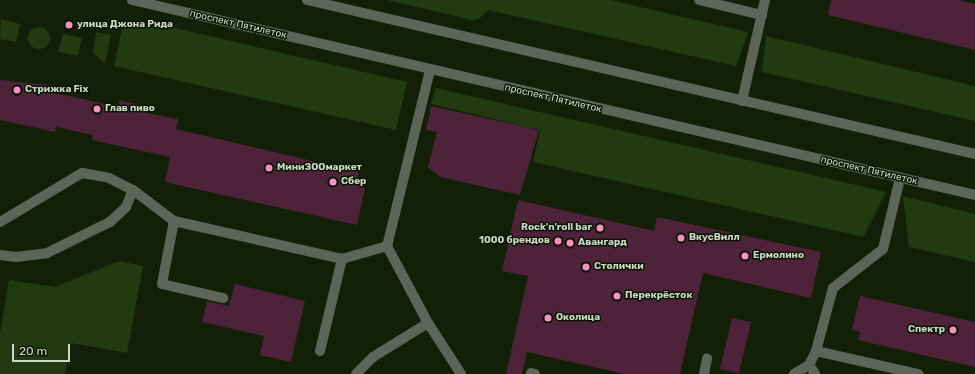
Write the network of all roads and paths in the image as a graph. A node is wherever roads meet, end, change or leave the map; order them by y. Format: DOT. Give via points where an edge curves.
graph roads {
  1 [pos="132,0"];
  2 [pos="307,0"];
  3 [pos="699,0"];
  4 [pos="765,0"];
  5 [pos="762,15"];
  6 [pos="430,70"];
  7 [pos="742,101"];
  8 [pos="975,154"];
  9 [pos="900,178"];
  10 [pos="134,190"];
  11 [pos="975,196"];
  12 [pos="174,221"];
  13 [pos="0,222"];
  14 [pos="387,246"];
  15 [pos="0,255"];
  16 [pos="342,259"];
  17 [pos="223,298"];
  18 [pos="428,324"];
  19 [pos="320,351"];
  20 [pos="816,351"];
  21 [pos="707,358"];
  22 [pos="809,365"];
  23 [pos="356,374"];
  24 [pos="461,374"];
  25 [pos="704,374"];
  26 [pos="794,374"];
  27 [pos="815,374"];
  28 [pos="918,374"];
  1 -- 6 [label="street, проспект Пятилеток"];
  2 -- 7 [label="street"];
  3 -- 5 [label="street"];
  4 -- 5 [label="street"];
  5 -- 7 [label="street"];
  6 -- 9 [label="street, проспект Пятилеток"];
  6 -- 14 [label="street"];
  7 -- 8 [label="street"];
  9 -- 11 [label="street, проспект Пятилеток"];
  9 -- 20 [label="street" via="883,249 833,288"];
  10 -- 12 [label="street"];
  10 -- 13 [label="street" via="109,178 82,173"];
  10 -- 15 [label="street" via="126,207 110,222 47,253 16,257"];
  12 -- 16 [label="street"];
  12 -- 17 [label="street" via="162,284"];
  14 -- 16 [label="street"];
  14 -- 18 [label="street"];
  16 -- 19 [label="street"];
  18 -- 23 [label="street" via="373,358"];
  18 -- 24 [label="street"];
  20 -- 22 [label="street"];
  20 -- 28 [label="street"];
  21 -- 25 [label="street"];
  22 -- 26 [label="street"];
  22 -- 27 [label="street"];
}
